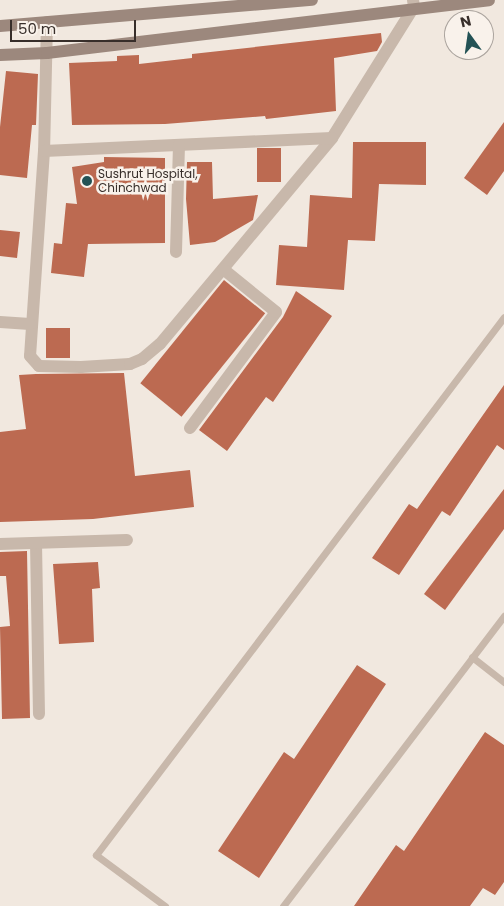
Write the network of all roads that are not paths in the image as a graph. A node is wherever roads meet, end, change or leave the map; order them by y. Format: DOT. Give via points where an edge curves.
graph roads {
  1 [pos="312,0"];
  2 [pos="489,0"];
  3 [pos="414,4"];
  4 [pos="47,22"];
  5 [pos="0,26"];
  6 [pos="48,53"];
  7 [pos="0,55"];
  8 [pos="332,138"];
  9 [pos="179,145"];
  10 [pos="44,151"];
  11 [pos="176,252"];
  12 [pos="222,269"];
  13 [pos="504,317"];
  14 [pos="0,322"];
  15 [pos="30,324"];
  16 [pos="190,428"];
  17 [pos="127,540"];
  18 [pos="36,543"];
  19 [pos="0,544"];
  20 [pos="504,616"];
  21 [pos="472,658"];
  22 [pos="504,682"];
  23 [pos="39,714"];
  24 [pos="165,906"];
  25 [pos="283,906"];
  1 -- 4 [label="street"];
  2 -- 3 [label="street"];
  3 -- 6 [label="street"];
  3 -- 8 [label="street"];
  4 -- 5 [label="street"];
  4 -- 6 [label="street"];
  6 -- 7 [label="street"];
  6 -- 10 [label="street"];
  8 -- 9 [label="street"];
  8 -- 12 [label="street"];
  9 -- 10 [label="street"];
  9 -- 11 [label="street"];
  10 -- 15 [label="street"];
  12 -- 15 [label="street" via="160,344 130,364 39,366 30,356"];
  12 -- 16 [label="street" via="276,312"];
  13 -- 24 [label="lane" via="96,855"];
  14 -- 15 [label="street"];
  17 -- 18 [label="street"];
  18 -- 19 [label="street"];
  18 -- 23 [label="street"];
  20 -- 21 [label="lane"];
  21 -- 22 [label="lane"];
  21 -- 25 [label="lane"];
}
